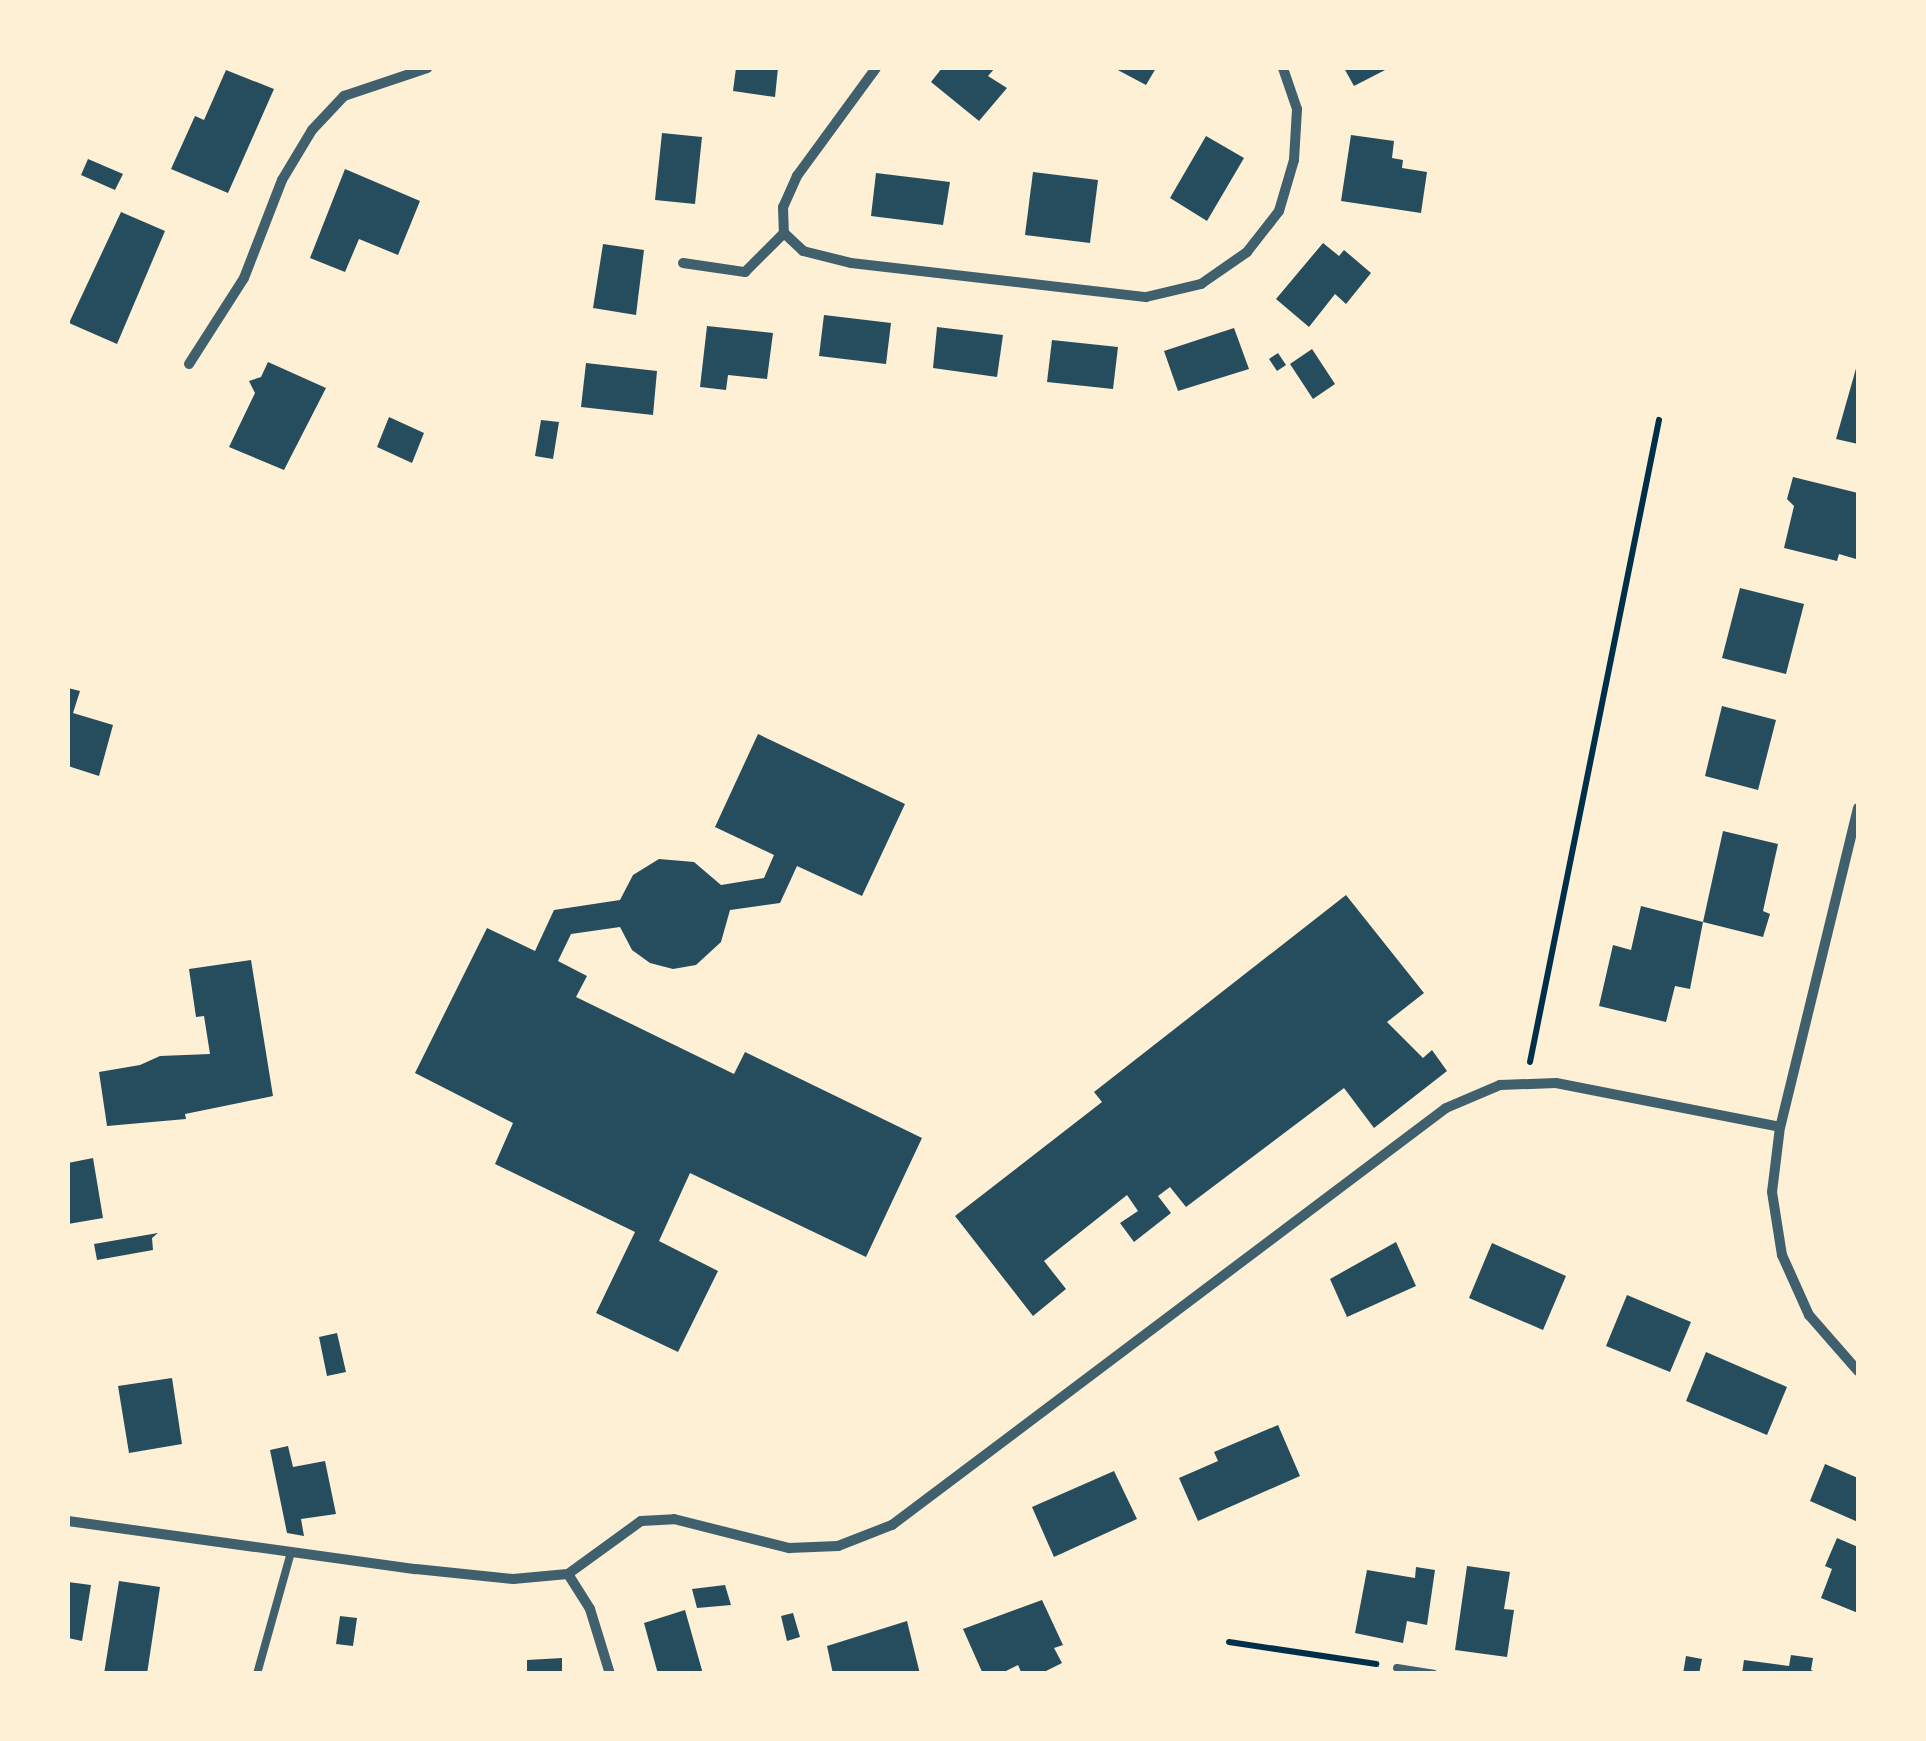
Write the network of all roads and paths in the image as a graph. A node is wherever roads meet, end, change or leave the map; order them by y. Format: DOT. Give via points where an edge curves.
graph roads {
  1 [pos="428,68"];
  2 [pos="876,68"];
  3 [pos="1284,68"];
  4 [pos="784,233"];
  5 [pos="683,263"];
  6 [pos="189,364"];
  7 [pos="1659,420"];
  8 [pos="1858,808"];
  9 [pos="1526,1083"];
  10 [pos="1780,1127"];
  11 [pos="1858,1372"];
  12 [pos="68,1521"];
  13 [pos="291,1552"];
  14 [pos="568,1574"];
  15 [pos="1229,1642"];
  16 [pos="1397,1668"];
  17 [pos="257,1674"];
  18 [pos="610,1674"];
  19 [pos="1434,1674"];
  1 -- 6 [label="street" via="344,96 312,130 282,180 244,278"];
  2 -- 4 [label="street" via="798,176 782,207"];
  3 -- 4 [label="street" via="1298,109 1294,160 1279,211 1247,252 1201,284 1146,297 871,266 803,251"];
  4 -- 5 [label="street" via="745,272"];
  7 -- 9 [label="path"];
  8 -- 10 [label="street"];
  9 -- 10 [label="street"];
  9 -- 14 [label="street" via="1500,1085 1446,1108 892,1525 813,1549 674,1519 641,1522"];
  10 -- 11 [label="street" via="1772,1192 1782,1255 1809,1314"];
  12 -- 13 [label="street"];
  13 -- 14 [label="street" via="513,1579"];
  13 -- 17 [label="lane"];
  14 -- 18 [label="street" via="590,1609"];
  15 -- 16 [label="path"];
  16 -- 19 [label="lane"];
}
